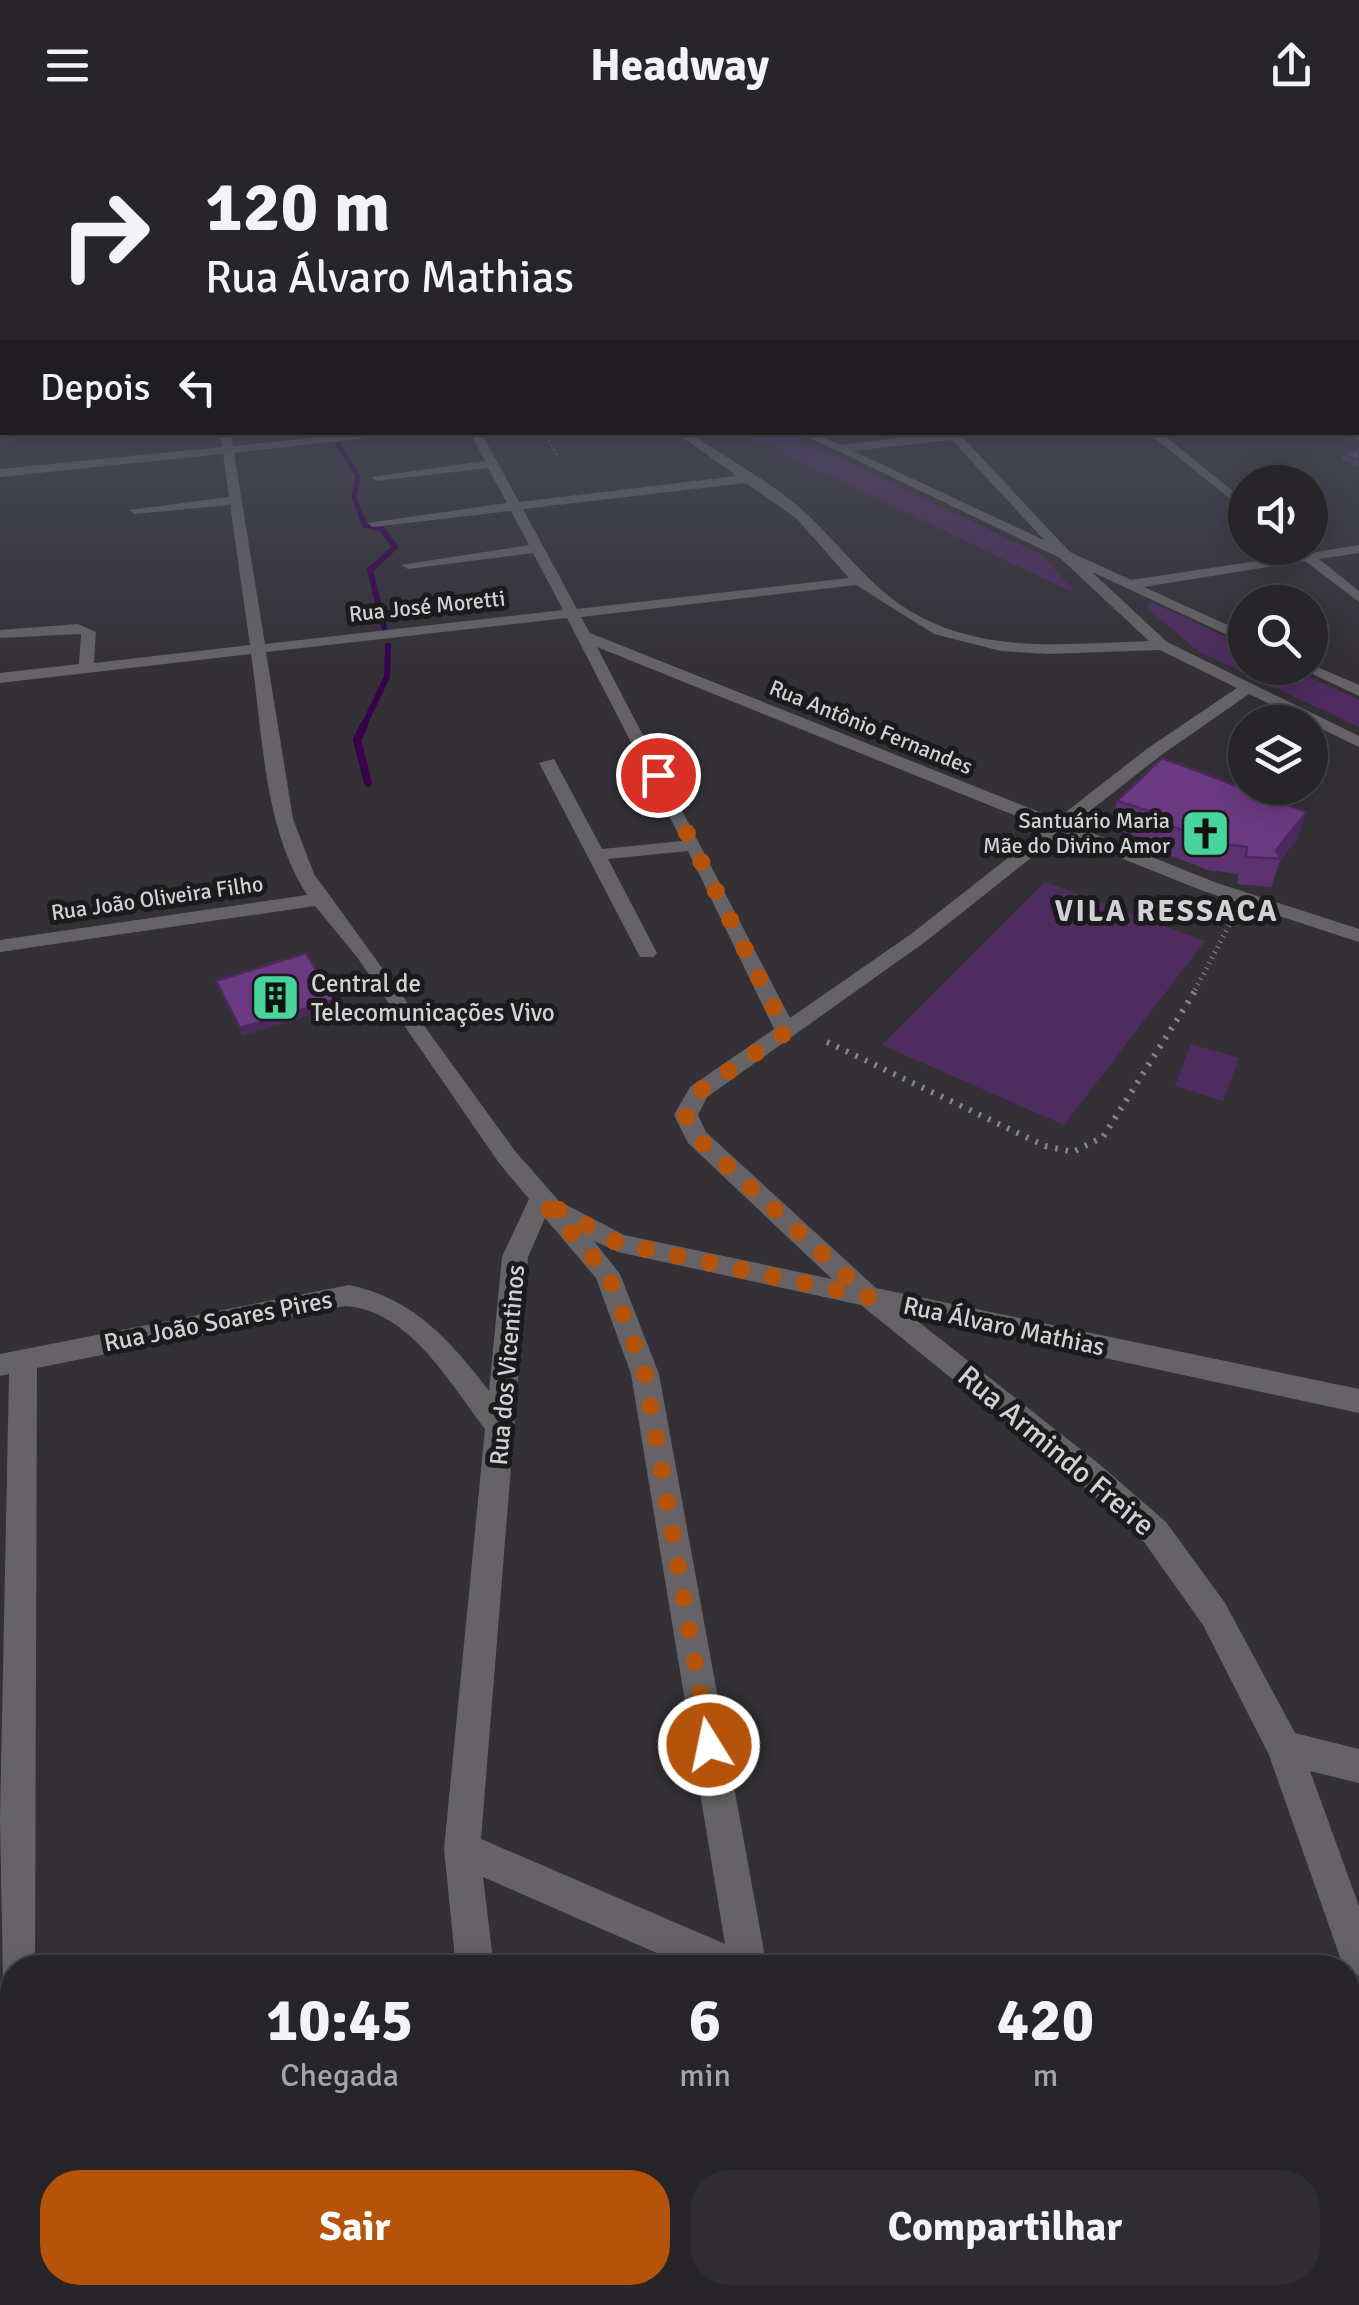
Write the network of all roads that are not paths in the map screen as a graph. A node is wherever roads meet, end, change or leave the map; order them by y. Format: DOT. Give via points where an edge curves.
graph roads {
  1 [pos="98,460"];
  2 [pos="230,460"];
  3 [pos="490,460"];
  4 [pos="719,460"];
  5 [pos="858,460"];
  6 [pos="977,460"];
  7 [pos="1186,460"];
  8 [pos="492,464"];
  9 [pos="0,473"];
  10 [pos="376,477"];
  11 [pos="746,479"];
  12 [pos="1228,493"];
  13 [pos="238,500"];
  14 [pos="513,505"];
  15 [pos="135,510"];
  16 [pos="373,523"];
  17 [pos="537,548"];
  18 [pos="1359,549"];
  19 [pos="1328,551"];
  20 [pos="1068,558"];
  21 [pos="408,565"];
  22 [pos="1233,565"];
  23 [pos="1318,565"];
  24 [pos="859,581"];
  25 [pos="1126,585"];
  26 [pos="1100,589"];
  27 [pos="1359,598"];
  28 [pos="570,612"];
  29 [pos="1228,631"];
  30 [pos="0,634"];
  31 [pos="584,636"];
  32 [pos="1162,645"];
  33 [pos="259,647"];
  34 [pos="86,667"];
  35 [pos="1328,677"];
  36 [pos="0,678"];
  37 [pos="1248,688"];
  38 [pos="1359,690"];
  39 [pos="1359,742"];
  40 [pos="548,763"];
  41 [pos="1059,827"];
  42 [pos="694,845"];
  43 [pos="596,856"];
  44 [pos="321,899"];
  45 [pos="1359,936"];
  46 [pos="0,946"];
  47 [pos="647,952"];
  48 [pos="786,1032"];
  49 [pos="541,1200"];
  50 [pos="869,1297"];
  51 [pos="12,1362"];
  52 [pos="1359,1400"];
  53 [pos="502,1430"];
  54 [pos="1284,1748"];
  55 [pos="1359,1766"];
  56 [pos="9,1809"];
  57 [pos="462,1849"];
  58 [pos="15,1955"];
  59 [pos="474,1955"];
  60 [pos="706,1955"];
  61 [pos="746,1955"];
  62 [pos="1358,1955"];
  1 -- 9 [label="street"];
  2 -- 13 [label="street"];
  3 -- 8 [label="street"];
  4 -- 11 [label="street"];
  5 -- 20 [label="street"];
  6 -- 20 [label="street"];
  7 -- 12 [label="street"];
  8 -- 10 [label="street"];
  8 -- 14 [label="street"];
  11 -- 14 [label="street"];
  11 -- 24 [label="street" via="802,516"];
  13 -- 15 [label="street"];
  13 -- 33 [label="street"];
  14 -- 16 [label="street"];
  14 -- 17 [label="street"];
  17 -- 21 [label="street"];
  17 -- 28 [label="street"];
  18 -- 19 [label="street"];
  20 -- 25 [label="street"];
  20 -- 26 [label="street"];
  22 -- 25 [label="street"];
  23 -- 27 [label="street"];
  24 -- 28 [label="street, Rua José Moretti"];
  24 -- 32 [label="street" via="911,617 966,640 1048,648"];
  25 -- 26 [label="street"];
  25 -- 29 [label="street"];
  26 -- 32 [label="street"];
  28 -- 31 [label="street"];
  28 -- 33 [label="street, Rua José Moretti"];
  30 -- 34 [label="street" via="78,628 88,632"];
  31 -- 41 [label="street, Rua Antônio Fernandes"];
  31 -- 42 [label="street"];
  32 -- 37 [label="street"];
  33 -- 34 [label="street, Rua José Moretti"];
  33 -- 44 [label="street" via="290,847"];
  34 -- 36 [label="street, Rua José Moretti"];
  35 -- 38 [label="street"];
  37 -- 39 [label="street"];
  37 -- 41 [label="street"];
  40 -- 43 [label="street"];
  41 -- 45 [label="street, Rua Antônio Fernandes" via="1242,899"];
  41 -- 48 [label="street"];
  42 -- 43 [label="street"];
  42 -- 48 [label="street"];
  43 -- 47 [label="street"];
  44 -- 46 [label="street, Rua João Oliveira Filho"];
  44 -- 49 [label="street"];
  48 -- 50 [label="street, Rua Armindo Freire" via="698,1092 686,1116 696,1137"];
  49 -- 50 [label="street, Rua Álvaro Mathias" via="618,1243"];
  49 -- 53 [label="street, Rua dos Vicentinos" via="515,1258"];
  49 -- 61 [label="street" via="608,1274 645,1374"];
  50 -- 52 [label="street, Rua Álvaro Mathias"];
  50 -- 54 [label="street, Rua Armindo Freire" via="1155,1532 1214,1614"];
  51 -- 53 [label="street, Rua João Soares Pires" via="352,1296 388,1309 426,1335"];
  51 -- 56 [label="street"];
  53 -- 57 [label="street, Rua dos Vicentinos"];
  54 -- 55 [label="street"];
  54 -- 62 [label="street, Rua Armindo Freire"];
  56 -- 58 [label="street"];
  57 -- 59 [label="street, Rua dos Vicentinos"];
  57 -- 60 [label="street"];
}
